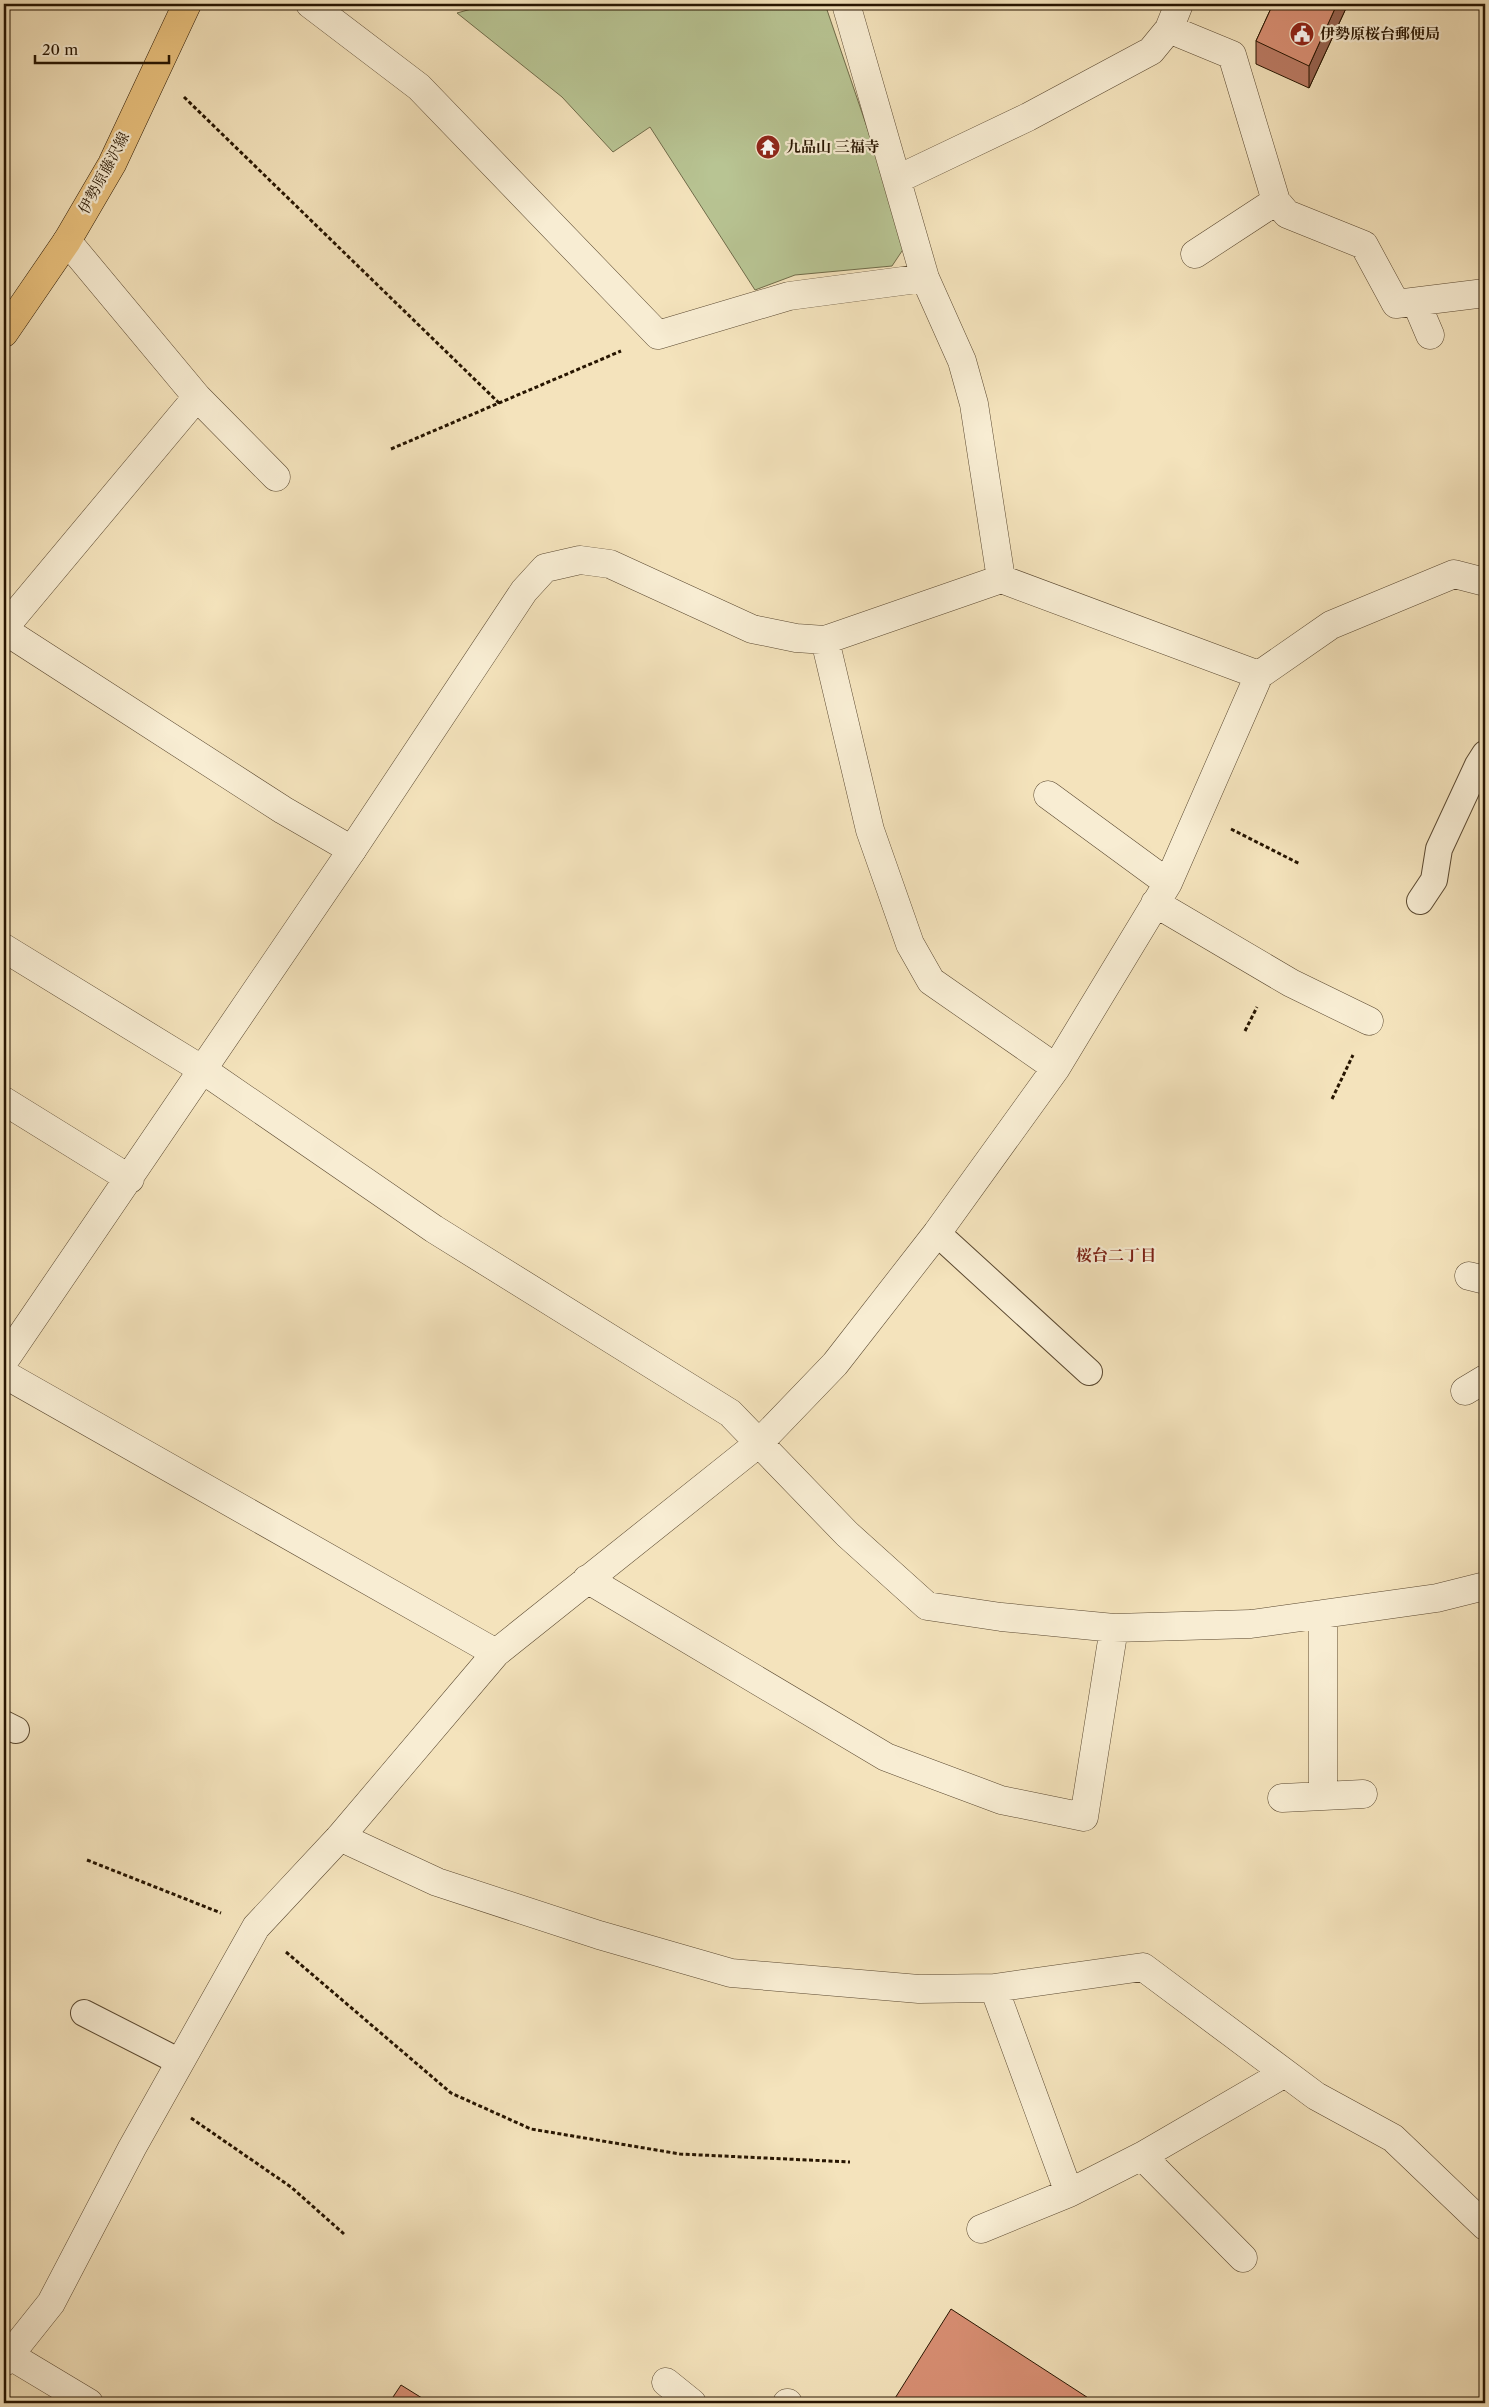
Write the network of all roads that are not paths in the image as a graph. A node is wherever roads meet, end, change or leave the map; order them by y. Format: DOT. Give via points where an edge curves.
graph roads {
  1 [pos="187,4"];
  2 [pos="310,4"];
  3 [pos="846,4"];
  4 [pos="1179,4"];
  5 [pos="1169,29"];
  6 [pos="898,179"];
  7 [pos="1276,201"];
  8 [pos="67,241"];
  9 [pos="1196,254"];
  10 [pos="925,278"];
  11 [pos="1485,293"];
  12 [pos="1416,302"];
  13 [pos="4,333"];
  14 [pos="1430,335"];
  15 [pos="196,397"];
  16 [pos="276,476"];
  17 [pos="1485,560"];
  18 [pos="1454,574"];
  19 [pos="1001,579"];
  20 [pos="1485,582"];
  21 [pos="4,629"];
  22 [pos="826,640"];
  23 [pos="1260,675"];
  24 [pos="1485,754"];
  25 [pos="1048,795"];
  26 [pos="352,850"];
  27 [pos="1162,893"];
  28 [pos="1420,901"];
  29 [pos="4,948"];
  30 [pos="1368,1021"];
  31 [pos="1056,1068"];
  32 [pos="203,1070"];
  33 [pos="4,1101"];
  34 [pos="130,1179"];
  35 [pos="936,1232"];
  36 [pos="4,1361"];
  37 [pos="1089,1372"];
  38 [pos="4,1374"];
  39 [pos="759,1443"];
  40 [pos="586,1579"];
  41 [pos="1485,1586"];
  42 [pos="1323,1614"];
  43 [pos="1114,1628"];
  44 [pos="496,1653"];
  45 [pos="1363,1794"];
  46 [pos="1323,1796"];
  47 [pos="1282,1798"];
  48 [pos="340,1836"];
  49 [pos="994,1988"];
  50 [pos="84,2013"];
  51 [pos="180,2062"];
  52 [pos="1285,2073"];
  53 [pos="1142,2156"];
  54 [pos="1068,2193"];
  55 [pos="1485,2226"];
  56 [pos="981,2229"];
  57 [pos="1243,2258"];
  58 [pos="6,2356"];
  59 [pos="666,2382"];
  60 [pos="89,2403"];
  61 [pos="692,2403"];
  1 -- 8 [label="main road, 伊勢原藤沢線" via="112,164"];
  2 -- 10 [label="street" via="419,87 658,335 789,296"];
  3 -- 6 [label="street"];
  4 -- 5 [label="street"];
  5 -- 6 [label="street" via="1151,51 1028,117"];
  5 -- 7 [label="street" via="1232,56"];
  6 -- 10 [label="street"];
  7 -- 9 [label="street"];
  7 -- 12 [label="street" via="1287,214 1364,245 1396,304"];
  8 -- 13 [label="main road, 伊勢原藤沢線"];
  8 -- 15 [label="street"];
  10 -- 19 [label="street" via="962,361 974,404"];
  11 -- 12 [label="street"];
  12 -- 14 [label="street"];
  15 -- 16 [label="street"];
  15 -- 21 [label="street"];
  17 -- 18 [label="street"];
  18 -- 20 [label="street"];
  18 -- 23 [label="street" via="1331,625"];
  19 -- 22 [label="street"];
  19 -- 23 [label="street"];
  21 -- 26 [label="street" via="283,810"];
  22 -- 26 [label="street" via="796,638 752,628 610,564 580,560 546,568 524,590"];
  22 -- 31 [label="street" via="870,830 910,944 931,981"];
  23 -- 27 [label="street"];
  24 -- 28 [label="lane" via="1439,849 1434,880"];
  25 -- 27 [label="street"];
  26 -- 32 [label="street"];
  27 -- 30 [label="street" via="1291,983"];
  27 -- 31 [label="street"];
  29 -- 32 [label="street"];
  31 -- 35 [label="street"];
  32 -- 34 [label="street"];
  32 -- 39 [label="street" via="434,1230 730,1413"];
  33 -- 34 [label="street"];
  34 -- 36 [label="street"];
  35 -- 37 [label="lane"];
  35 -- 39 [label="street" via="835,1364"];
  38 -- 44 [label="street"];
  39 -- 40 [label="street"];
  39 -- 43 [label="street" via="847,1534 927,1606"];
  40 -- 43 [label="street" via="886,1758 1001,1800 1084,1817"];
  40 -- 44 [label="street"];
  41 -- 42 [label="street" via="1437,1598"];
  42 -- 43 [label="street" via="1251,1624"];
  42 -- 46 [label="street"];
  44 -- 48 [label="street"];
  45 -- 46 [label="street"];
  46 -- 47 [label="street"];
  48 -- 49 [label="street" via="437,1882 599,1935 731,1973 918,1989"];
  48 -- 51 [label="street" via="256,1927"];
  49 -- 52 [label="street" via="1143,1967"];
  49 -- 54 [label="street"];
  50 -- 51 [label="lane"];
  51 -- 58 [label="street" via="51,2303"];
  52 -- 53 [label="street"];
  52 -- 55 [label="street" via="1316,2096 1393,2138"];
  53 -- 54 [label="street"];
  53 -- 57 [label="street"];
  54 -- 56 [label="street"];
  58 -- 60 [label="street"];
  59 -- 61 [label="street"];
}
